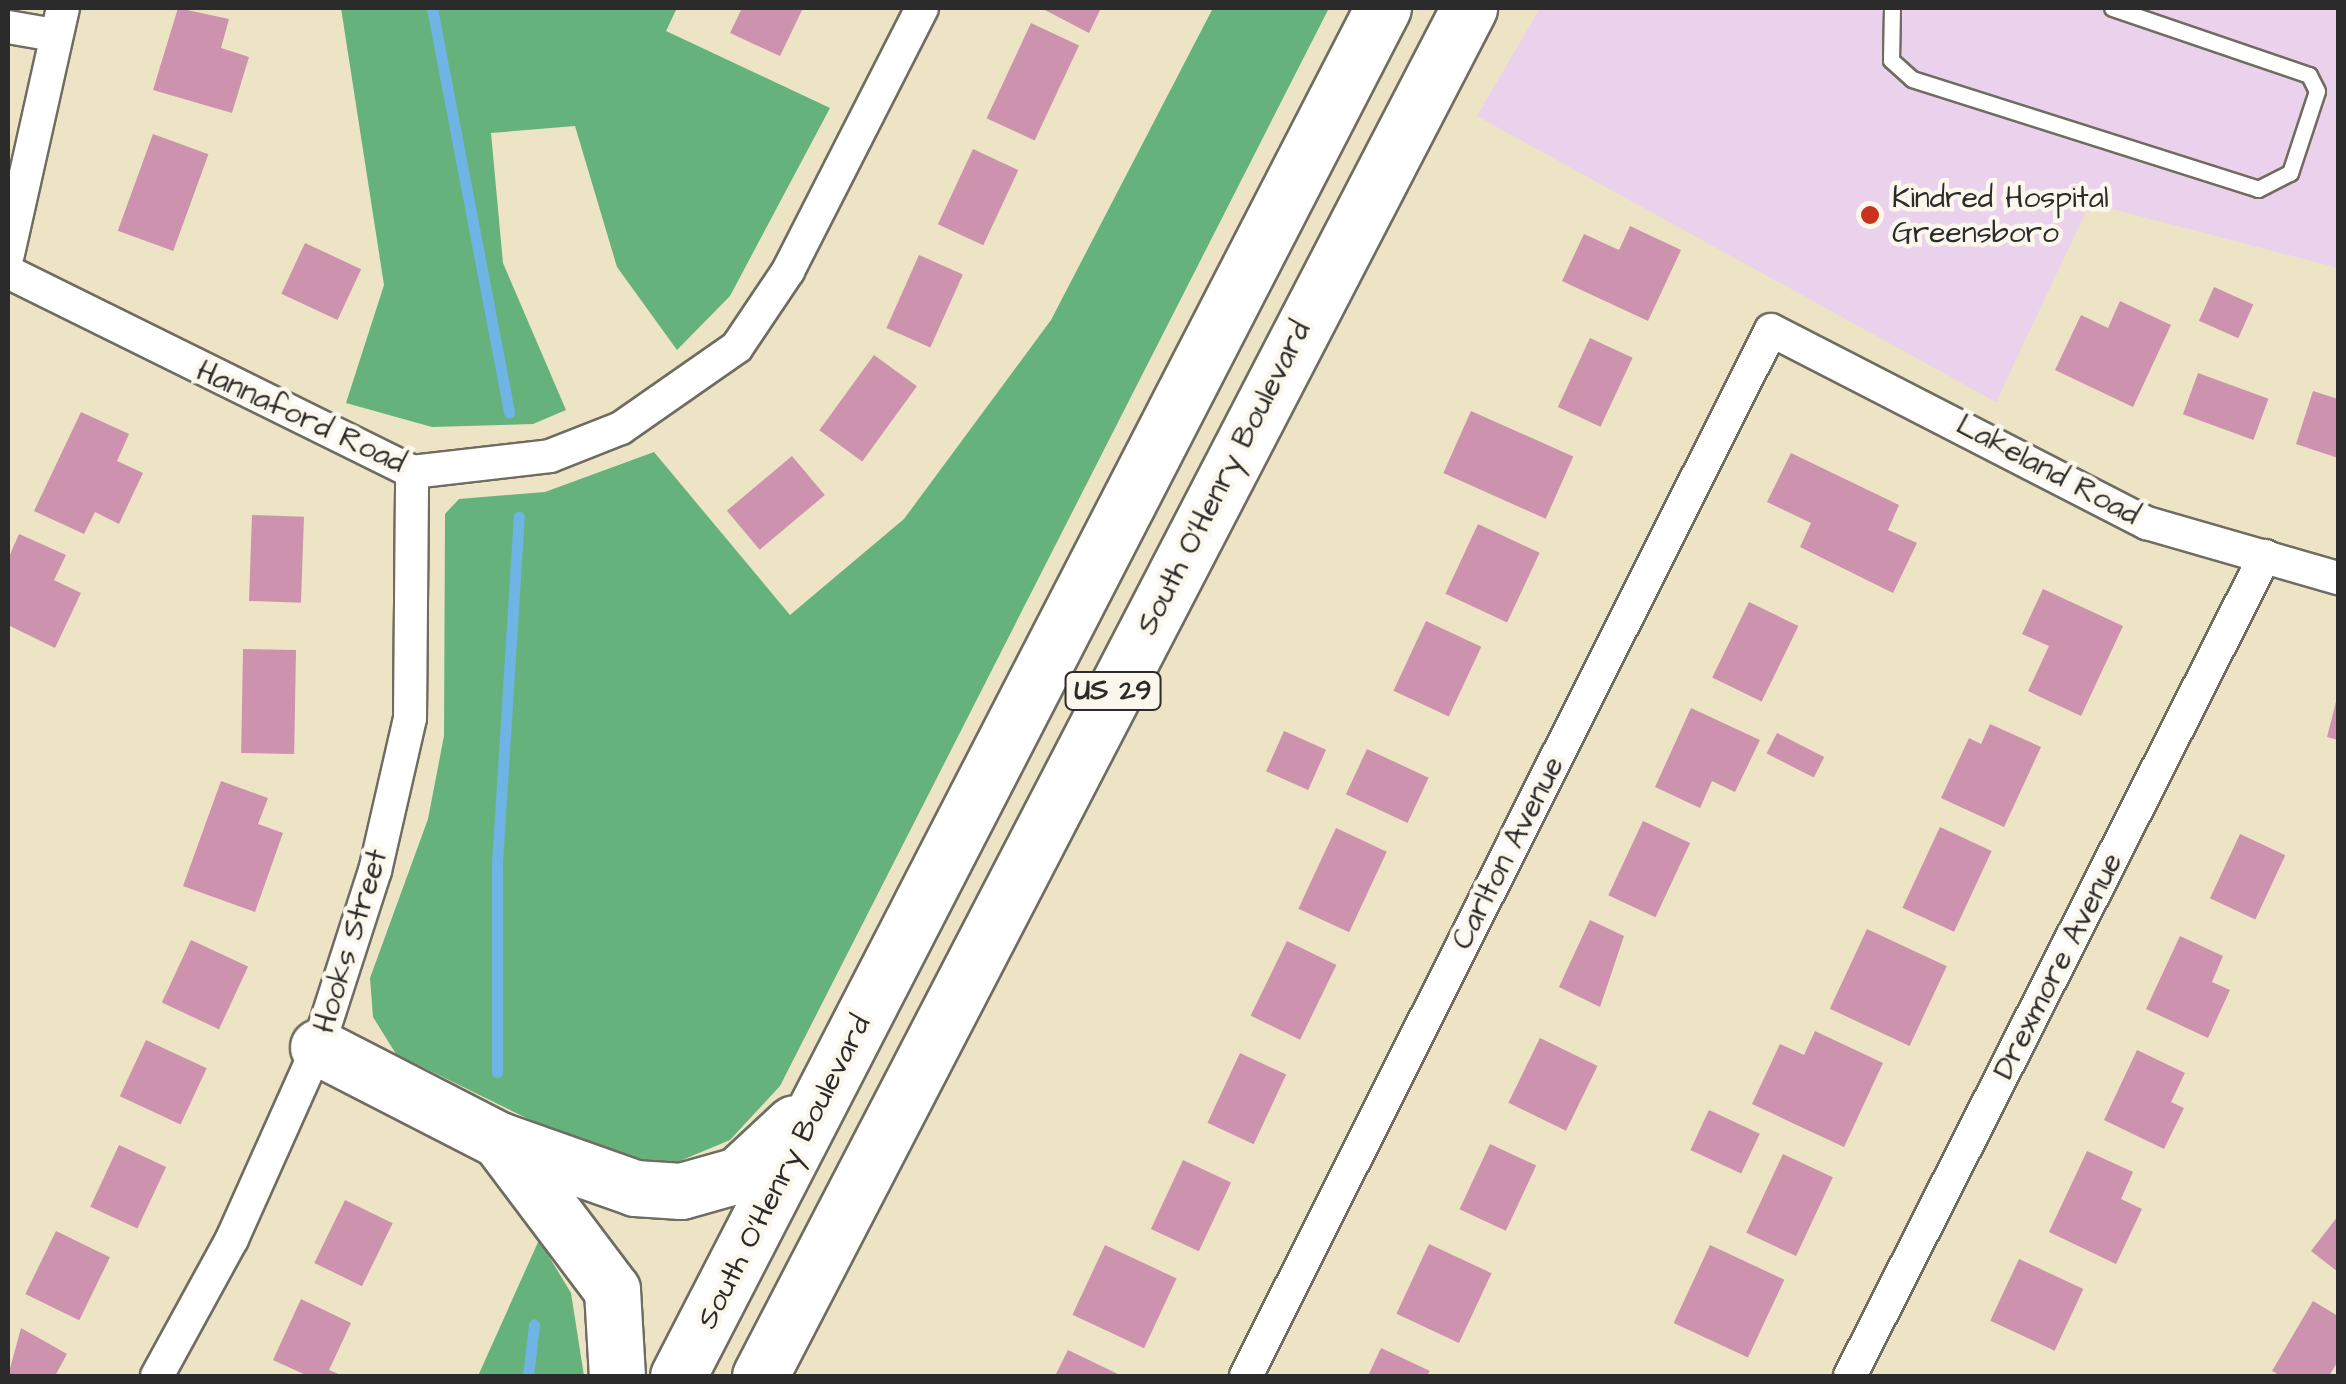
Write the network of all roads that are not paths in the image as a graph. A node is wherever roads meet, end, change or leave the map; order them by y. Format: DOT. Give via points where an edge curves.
graph roads {
  1 [pos="922,8"];
  2 [pos="1383,8"];
  3 [pos="1470,8"];
  4 [pos="1892,8"];
  5 [pos="2112,8"];
  6 [pos="59,21"];
  7 [pos="8,27"];
  8 [pos="8,254"];
  9 [pos="8,272"];
  10 [pos="1770,330"];
  11 [pos="412,472"];
  12 [pos="2266,556"];
  13 [pos="2338,578"];
  14 [pos="318,1047"];
  15 [pos="842,1061"];
  16 [pos="499,1140"];
  17 [pos="158,1376"];
  18 [pos="617,1376"];
  19 [pos="678,1376"];
  20 [pos="760,1376"];
  21 [pos="1246,1376"];
  22 [pos="1850,1376"];
  1 -- 11 [label="street, Hannaford Road" via="788,271 736,347 621,428 550,456"];
  2 -- 15 [label="highway, South O'Henry Boulevard / US 29"];
  3 -- 20 [label="highway, South O'Henry Boulevard / US 29"];
  4 -- 5 [label="lane" via="1891,60 1912,79 2258,188 2290,173 2317,90 2309,76"];
  6 -- 7 [label="street"];
  6 -- 8 [label="street"];
  9 -- 11 [label="street, Hannaford Road"];
  10 -- 12 [label="street, Lakeland Road" via="2147,522"];
  10 -- 21 [label="street, Carlton Avenue"];
  11 -- 14 [label="street, Hooks Street" via="410,718 376,871"];
  12 -- 13 [label="street, Lakeland Road"];
  12 -- 22 [label="street, Drexmore Avenue"];
  14 -- 16 [label="highway"];
  14 -- 17 [label="street, Hooks Street" via="232,1240"];
  15 -- 16 [label="highway" via="767,1152 738,1175 681,1191 635,1188"];
  15 -- 19 [label="highway, South O'Henry Boulevard / US 29"];
  16 -- 18 [label="highway" via="612,1290"];
}
